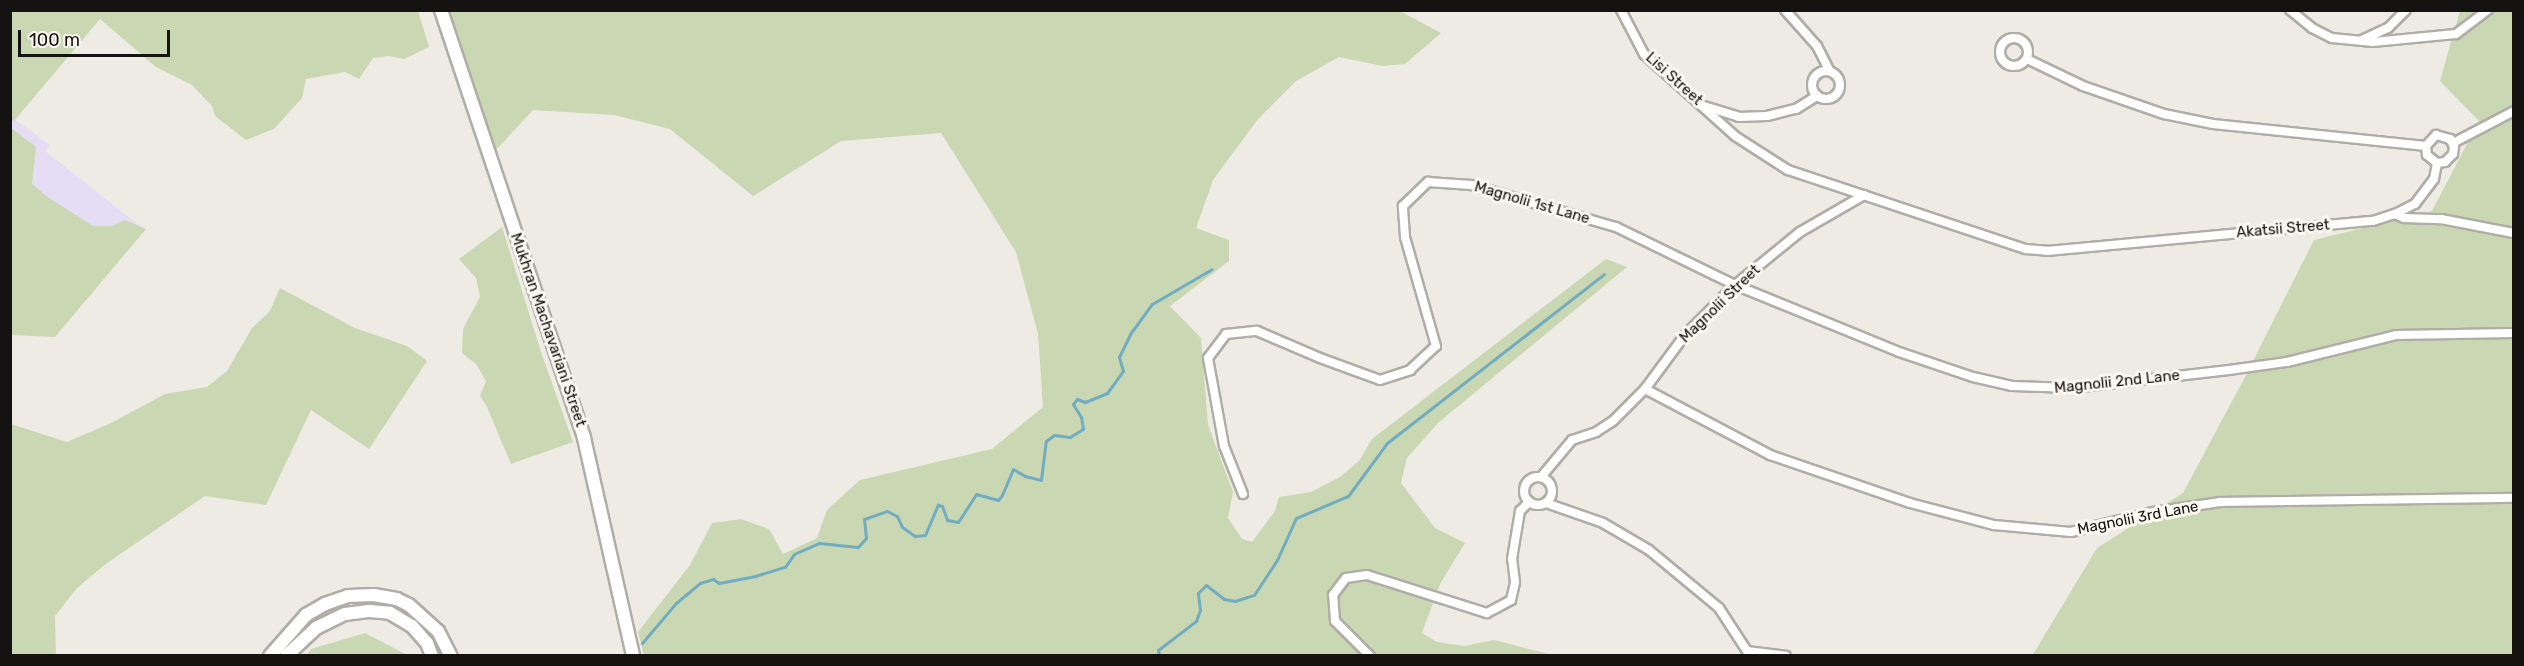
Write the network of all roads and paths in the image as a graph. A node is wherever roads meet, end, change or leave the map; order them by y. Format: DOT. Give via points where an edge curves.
graph roads {
  1 [pos="441,10"];
  2 [pos="1621,10"];
  3 [pos="1785,10"];
  4 [pos="2290,10"];
  5 [pos="2406,10"];
  6 [pos="2488,10"];
  7 [pos="2362,40"];
  8 [pos="2027,59"];
  9 [pos="1830,71"];
  10 [pos="1817,96"];
  11 [pos="1701,105"];
  12 [pos="2514,111"];
  13 [pos="2453,143"];
  14 [pos="2426,146"];
  15 [pos="2437,163"];
  16 [pos="1864,195"];
  17 [pos="2395,214"];
  18 [pos="2514,233"];
  19 [pos="1735,285"];
  20 [pos="2514,333"];
  21 [pos="1645,389"];
  22 [pos="1541,477"];
  23 [pos="1243,494"];
  24 [pos="2514,498"];
  25 [pos="1529,502"];
  26 [pos="1546,503"];
  27 [pos="270,656"];
  28 [pos="286,656"];
  29 [pos="432,656"];
  30 [pos="451,656"];
  31 [pos="633,656"];
  32 [pos="1370,656"];
  33 [pos="1786,656"];
  1 -- 31 [label="main road, Mukhran Machavariani Street" via="584,438"];
  2 -- 11 [label="street, Lisi Street" via="1644,54"];
  3 -- 9 [label="street" via="1817,46"];
  4 -- 7 [label="street" via="2332,38"];
  5 -- 7 [label="street" via="2388,28"];
  6 -- 7 [label="street" via="2456,34"];
  8 -- 14 [label="street" via="2093,89 2164,114 2213,124"];
  9 -- 10 [label="street" via="1814,78 1812,86"];
  9 -- 10 [label="street" via="1838,76 1839,89 1830,98"];
  10 -- 11 [label="street, Lisi Street" via="1796,109 1761,117 1740,117"];
  11 -- 16 [label="street, Akatsii Street" via="1735,136 1788,170"];
  12 -- 13 [label="street"];
  13 -- 14 [label="street" via="2441,134 2431,137"];
  13 -- 15 [label="street" via="2451,158"];
  14 -- 15 [label="street" via="2429,159"];
  15 -- 17 [label="street, Akatsii Street" via="2427,190 2415,204"];
  16 -- 17 [label="street, Akatsii Street" via="2037,250 2373,221"];
  16 -- 19 [label="street, Magnolii Street" via="1800,232"];
  17 -- 18 [label="street"];
  19 -- 20 [label="street, Magnolii 2nd Lane" via="1899,352 1973,377 2012,386 2052,389 2287,362 2396,335"];
  19 -- 21 [label="street, Magnolii Street" via="1685,335"];
  19 -- 23 [label="street, Magnolii 1st Lane" via="1616,227 1471,185 1428,182 1403,206 1405,237 1436,346 1410,370 1380,380 1257,331 1226,334 1208,358 1224,446"];
  21 -- 22 [label="street, Magnolii Street" via="1613,421 1572,441"];
  21 -- 24 [label="street, Magnolii 3rd Lane" via="1770,455 1910,503 1994,525 2071,532 2153,512 2220,502"];
  22 -- 25 [label="street" via="1531,478 1525,485 1524,495"];
  22 -- 26 [label="street" via="1552,490"];
  25 -- 26 [label="street" via="1538,506"];
  25 -- 32 [label="street" via="1520,511 1512,559 1515,582 1511,600 1487,613 1367,575 1346,578 1333,595 1335,621"];
  26 -- 33 [label="street" via="1603,523 1649,550 1719,608 1747,651"];
  27 -- 30 [label="main road" via="306,615 348,596 374,595 397,599 416,610 438,631"];
  28 -- 29 [label="main road" via="316,628 345,614 369,611 390,613 412,626 427,643"];
}
